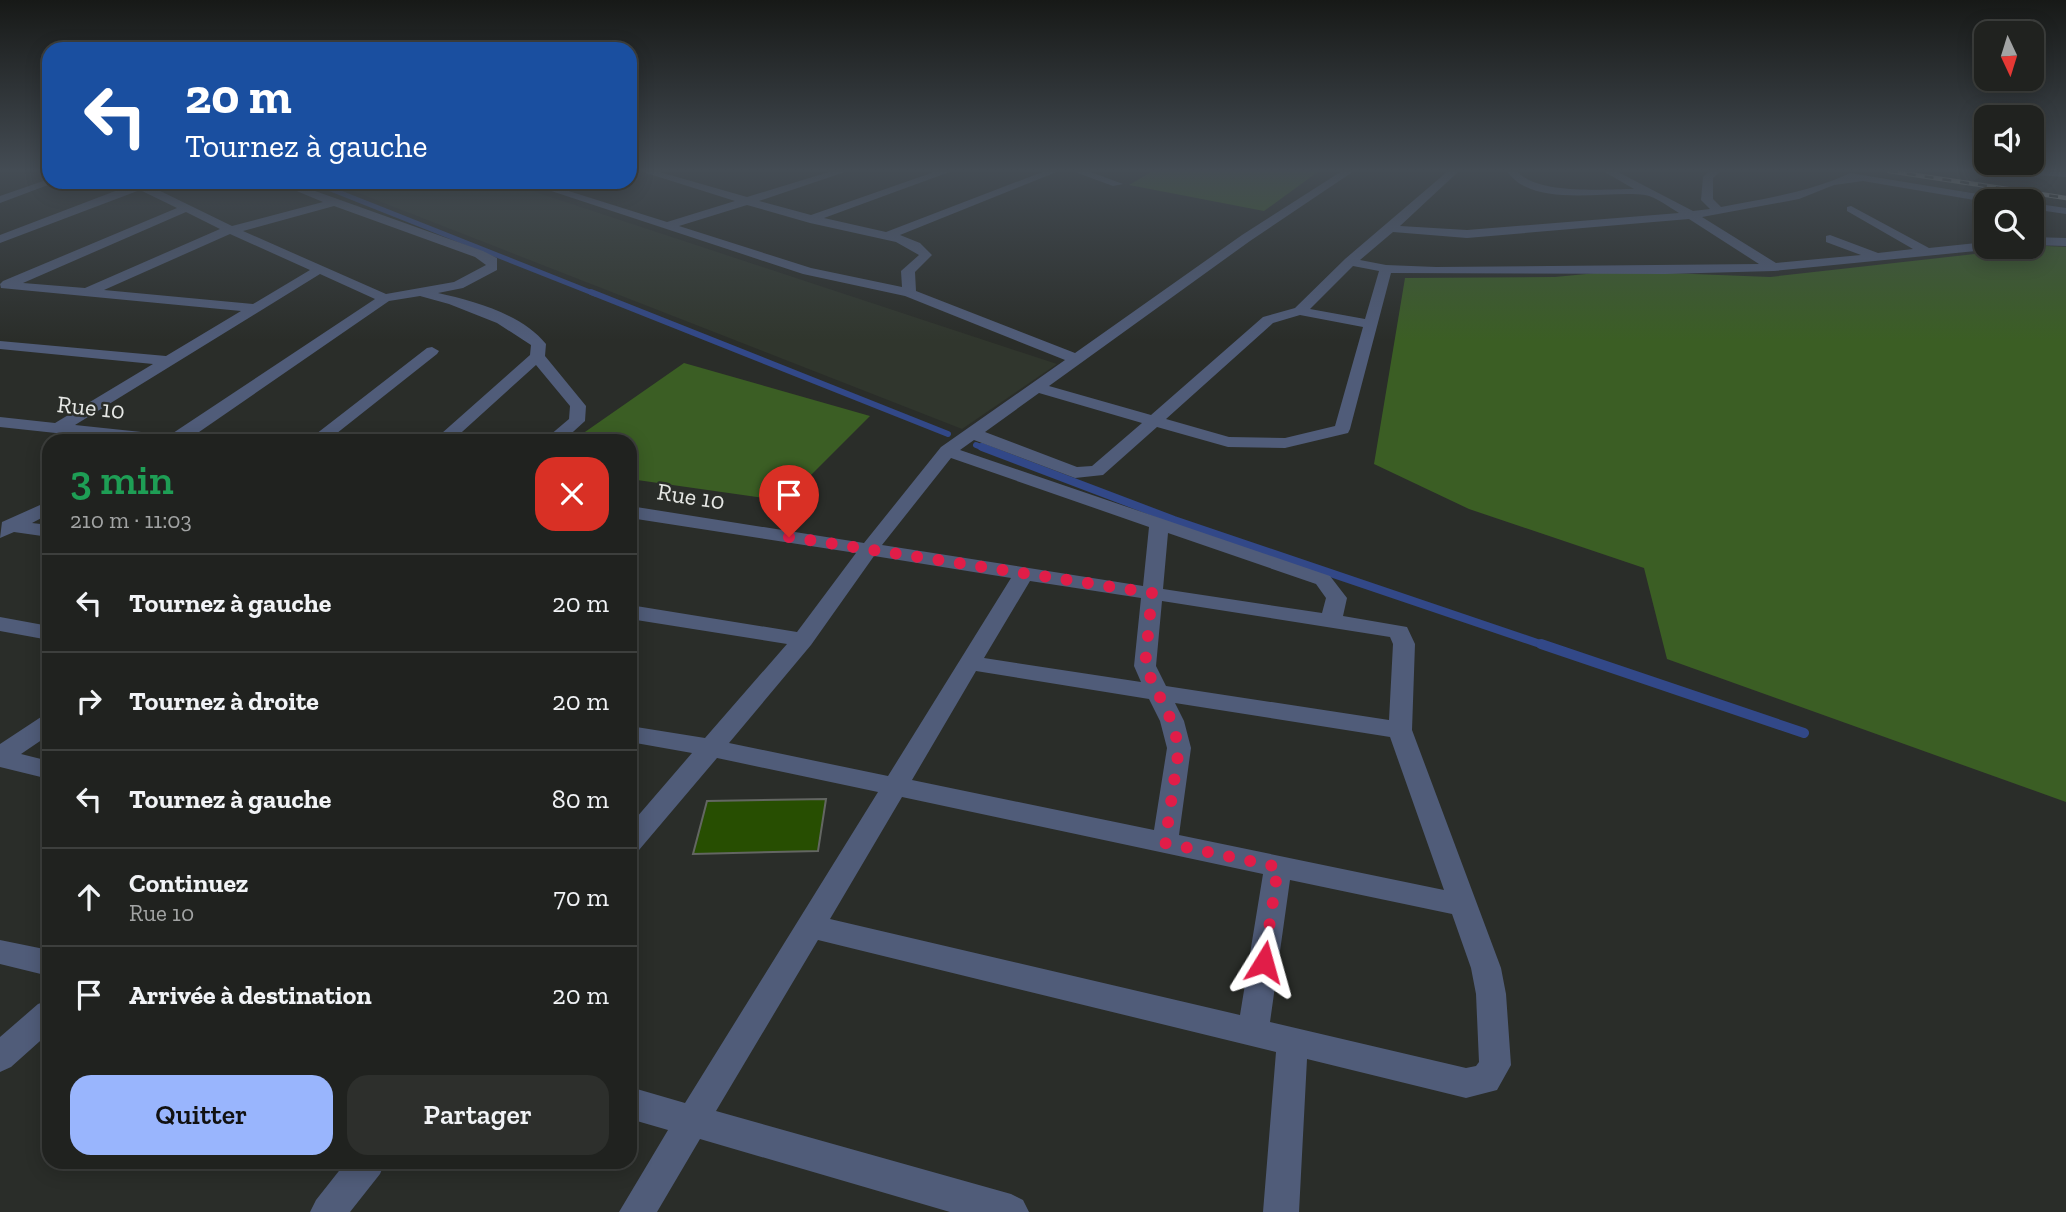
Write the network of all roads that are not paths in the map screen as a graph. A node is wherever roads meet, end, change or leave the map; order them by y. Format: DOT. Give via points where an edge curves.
graph roads {
  1 [pos="29,228"];
  2 [pos="140,228"];
  3 [pos="226,228"];
  4 [pos="240,228"];
  5 [pos="402,228"];
  6 [pos="672,228"];
  7 [pos="849,228"];
  8 [pos="909,228"];
  9 [pos="1262,228"];
  10 [pos="1389,228"];
  11 [pos="1545,228"];
  12 [pos="1713,228"];
  13 [pos="1884,228"];
  14 [pos="231,230"];
  15 [pos="887,236"];
  16 [pos="0,239"];
  17 [pos="1830,239"];
  18 [pos="2044,241"];
  19 [pos="2066,242"];
  20 [pos="1974,247"];
  21 [pos="1927,252"];
  22 [pos="1880,257"];
  23 [pos="1350,262"];
  24 [pos="1774,267"];
  25 [pos="320,269"];
  26 [pos="1386,269"];
  27 [pos="4,284"];
  28 [pos="88,292"];
  29 [pos="421,293"];
  30 [pos="909,293"];
  31 [pos="385,298"];
  32 [pos="256,308"];
  33 [pos="1300,311"];
  34 [pos="1371,324"];
  35 [pos="0,345"];
  36 [pos="432,351"];
  37 [pos="537,356"];
  38 [pos="1077,359"];
  39 [pos="168,361"];
  40 [pos="1036,387"];
  41 [pos="1153,421"];
  42 [pos="0,422"];
  43 [pos="58,428"];
  44 [pos="972,433"];
  45 [pos="112,434"];
  46 [pos="185,434"];
  47 [pos="325,434"];
  48 [pos="450,434"];
  49 [pos="561,434"];
  50 [pos="947,451"];
  51 [pos="42,509"];
  52 [pos="637,513"];
  53 [pos="1159,523"];
  54 [pos="4,528"];
  55 [pos="42,531"];
  56 [pos="869,549"];
  57 [pos="1024,573"];
  58 [pos="1152,593"];
  59 [pos="637,613"];
  60 [pos="1331,621"];
  61 [pos="0,624"];
  62 [pos="42,632"];
  63 [pos="803,640"];
  64 [pos="970,663"];
  65 [pos="1158,692"];
  66 [pos="42,728"];
  67 [pos="1400,730"];
  68 [pos="637,735"];
  69 [pos="711,748"];
  70 [pos="0,757"];
  71 [pos="42,767"];
  72 [pos="895,787"];
  73 [pos="637,835"];
  74 [pos="1165,843"];
  75 [pos="1278,867"];
  76 [pos="1463,905"];
  77 [pos="810,926"];
  78 [pos="0,952"];
  79 [pos="42,961"];
  80 [pos="42,1020"];
  81 [pos="1253,1033"];
  82 [pos="1292,1043"];
  83 [pos="0,1057"];
  84 [pos="637,1105"];
  85 [pos="693,1120"];
  86 [pos="362,1169"];
  87 [pos="328,1212"];
  88 [pos="637,1212"];
  89 [pos="1011,1212"];
  90 [pos="1280,1212"];
  1 -- 16 [label="street"];
  2 -- 27 [label="street"];
  3 -- 14 [label="street"];
  4 -- 14 [label="street"];
  5 -- 29 [label="street" via="492,261 492,267 471,280"];
  6 -- 30 [label="street" via="808,271"];
  7 -- 15 [label="street"];
  8 -- 15 [label="street"];
  9 -- 38 [label="street"];
  10 -- 11 [label="street" via="1457,234"];
  10 -- 23 [label="street"];
  12 -- 24 [label="street"];
  13 -- 21 [label="street"];
  14 -- 25 [label="street"];
  14 -- 28 [label="street"];
  15 -- 30 [label="street" via="921,247 926,255 908,271"];
  17 -- 22 [label="street"];
  18 -- 19 [label="street"];
  20 -- 21 [label="street"];
  21 -- 22 [label="street"];
  22 -- 24 [label="street"];
  23 -- 26 [label="street"];
  23 -- 33 [label="street"];
  24 -- 26 [label="street"];
  25 -- 31 [label="street"];
  25 -- 32 [label="street"];
  26 -- 34 [label="street"];
  27 -- 28 [label="street"];
  28 -- 32 [label="street"];
  29 -- 31 [label="street"];
  29 -- 37 [label="street" via="469,307 531,335 539,344"];
  30 -- 38 [label="street"];
  31 -- 46 [label="street"];
  32 -- 39 [label="street"];
  33 -- 34 [label="street"];
  33 -- 41 [label="street" via="1268,320"];
  34 -- 41 [label="street" via="1342,429 1284,443 1228,442"];
  35 -- 39 [label="street"];
  36 -- 47 [label="street"];
  37 -- 48 [label="street"];
  37 -- 49 [label="street" via="578,405 577,421"];
  38 -- 40 [label="street"];
  39 -- 43 [label="street"];
  40 -- 41 [label="street"];
  40 -- 44 [label="street"];
  41 -- 44 [label="street" via="1097,471 1086,474"];
  42 -- 43 [label="street, Rue 10"];
  43 -- 45 [label="street, Rue 10"];
  44 -- 50 [label="street"];
  50 -- 53 [label="street"];
  50 -- 56 [label="street"];
  51 -- 54 [label="street"];
  52 -- 56 [label="street, Rue 10"];
  53 -- 58 [label="street"];
  53 -- 60 [label="street" via="1323,580 1337,598"];
  54 -- 55 [label="street"];
  56 -- 57 [label="street, Rue 10"];
  56 -- 63 [label="street"];
  57 -- 58 [label="street, Rue 10"];
  57 -- 64 [label="street"];
  58 -- 60 [label="street, Rue 10"];
  58 -- 65 [label="street" via="1145,666"];
  59 -- 63 [label="street"];
  60 -- 67 [label="street, Rue 10" via="1399,632 1404,644"];
  61 -- 62 [label="street"];
  63 -- 69 [label="street"];
  64 -- 65 [label="street"];
  64 -- 72 [label="street"];
  65 -- 67 [label="street"];
  65 -- 74 [label="street" via="1179,748"];
  66 -- 70 [label="street"];
  67 -- 76 [label="street"];
  68 -- 69 [label="street"];
  69 -- 72 [label="street"];
  69 -- 73 [label="street"];
  70 -- 71 [label="street"];
  72 -- 74 [label="street"];
  72 -- 77 [label="street"];
  74 -- 75 [label="street"];
  75 -- 76 [label="street"];
  75 -- 81 [label="street"];
  76 -- 82 [label="street" via="1491,994 1495,1065 1486,1079 1465,1083"];
  77 -- 81 [label="street"];
  77 -- 85 [label="street"];
  78 -- 79 [label="street"];
  80 -- 83 [label="street"];
  81 -- 82 [label="street"];
  82 -- 90 [label="street"];
  84 -- 85 [label="street"];
  85 -- 88 [label="street"];
  85 -- 89 [label="street"];
  86 -- 87 [label="street"];
}
